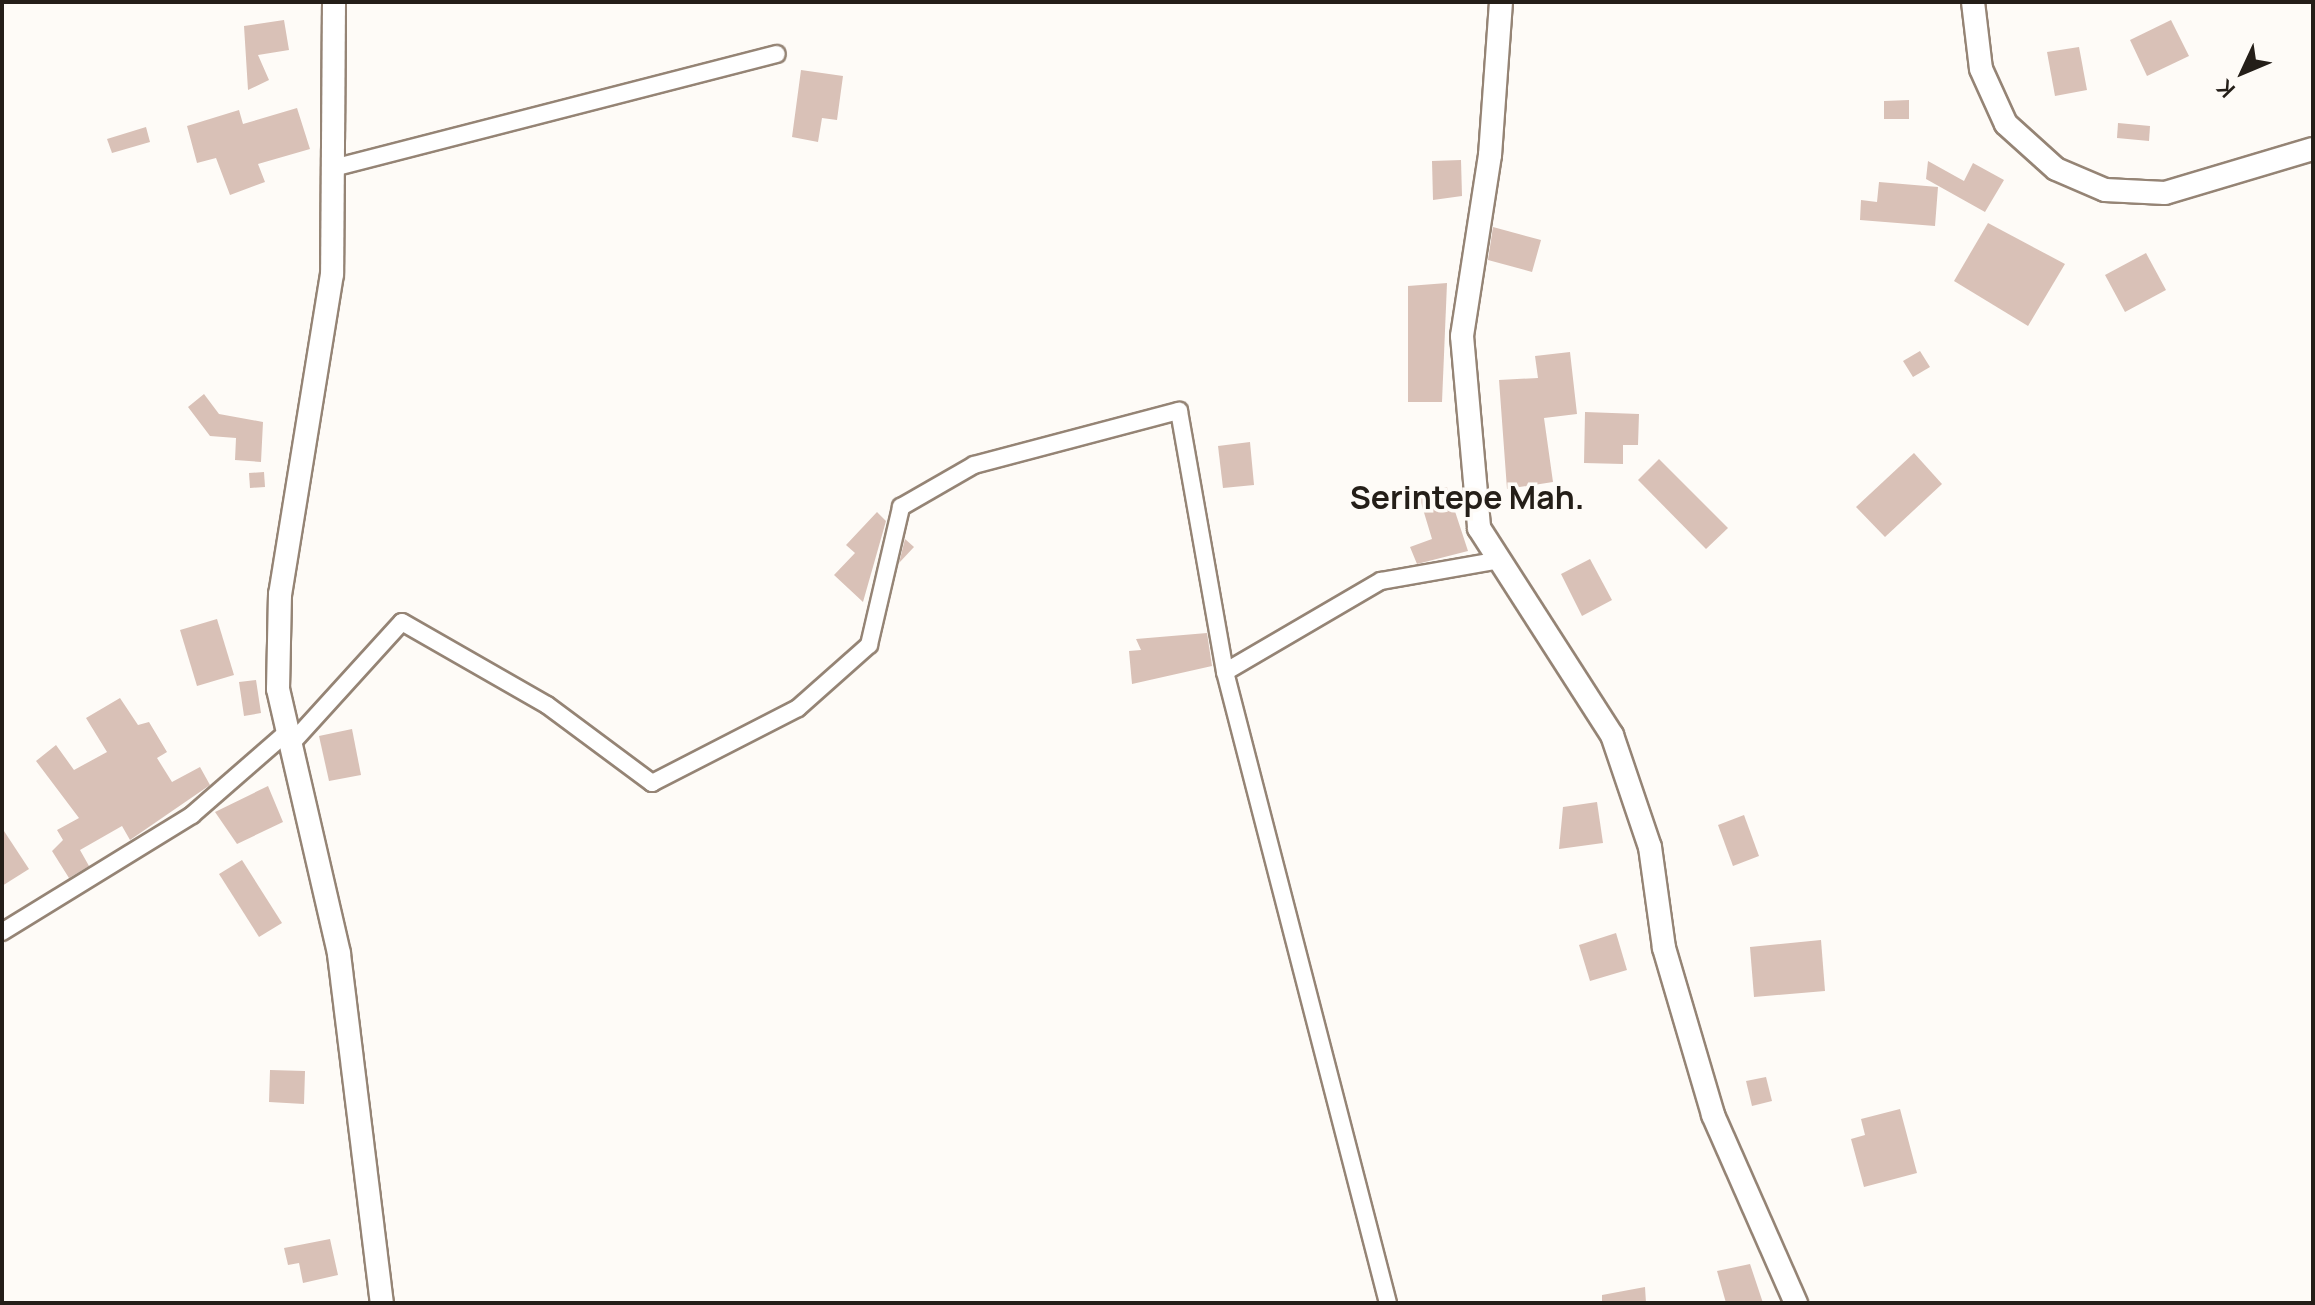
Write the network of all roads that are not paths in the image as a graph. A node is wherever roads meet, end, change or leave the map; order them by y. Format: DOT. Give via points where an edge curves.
graph roads {
  1 [pos="334,2"];
  2 [pos="1501,2"];
  3 [pos="1973,2"];
  4 [pos="777,54"];
  5 [pos="2313,149"];
  6 [pos="333,168"];
  7 [pos="1500,560"];
  8 [pos="1225,672"];
  9 [pos="289,739"];
  10 [pos="2,932"];
  11 [pos="382,1303"];
  12 [pos="1388,1303"];
  13 [pos="1796,1303"];
  1 -- 6 [label="street"];
  2 -- 7 [label="street" via="1490,155 1462,336 1479,528"];
  3 -- 5 [label="street" via="1981,69 2006,124 2056,169 2093,185 2165,193"];
  4 -- 6 [label="street"];
  6 -- 9 [label="street" via="332,274 280,594 278,689"];
  7 -- 8 [label="street" via="1381,581"];
  7 -- 13 [label="street" via="1612,735 1650,847 1664,948 1713,1115"];
  8 -- 9 [label="street" via="1179,411 974,465 901,507 869,645 798,708 652,783 547,705 402,622"];
  8 -- 12 [label="street"];
  9 -- 10 [label="street" via="192,815"];
  9 -- 11 [label="street" via="339,954"];
}
